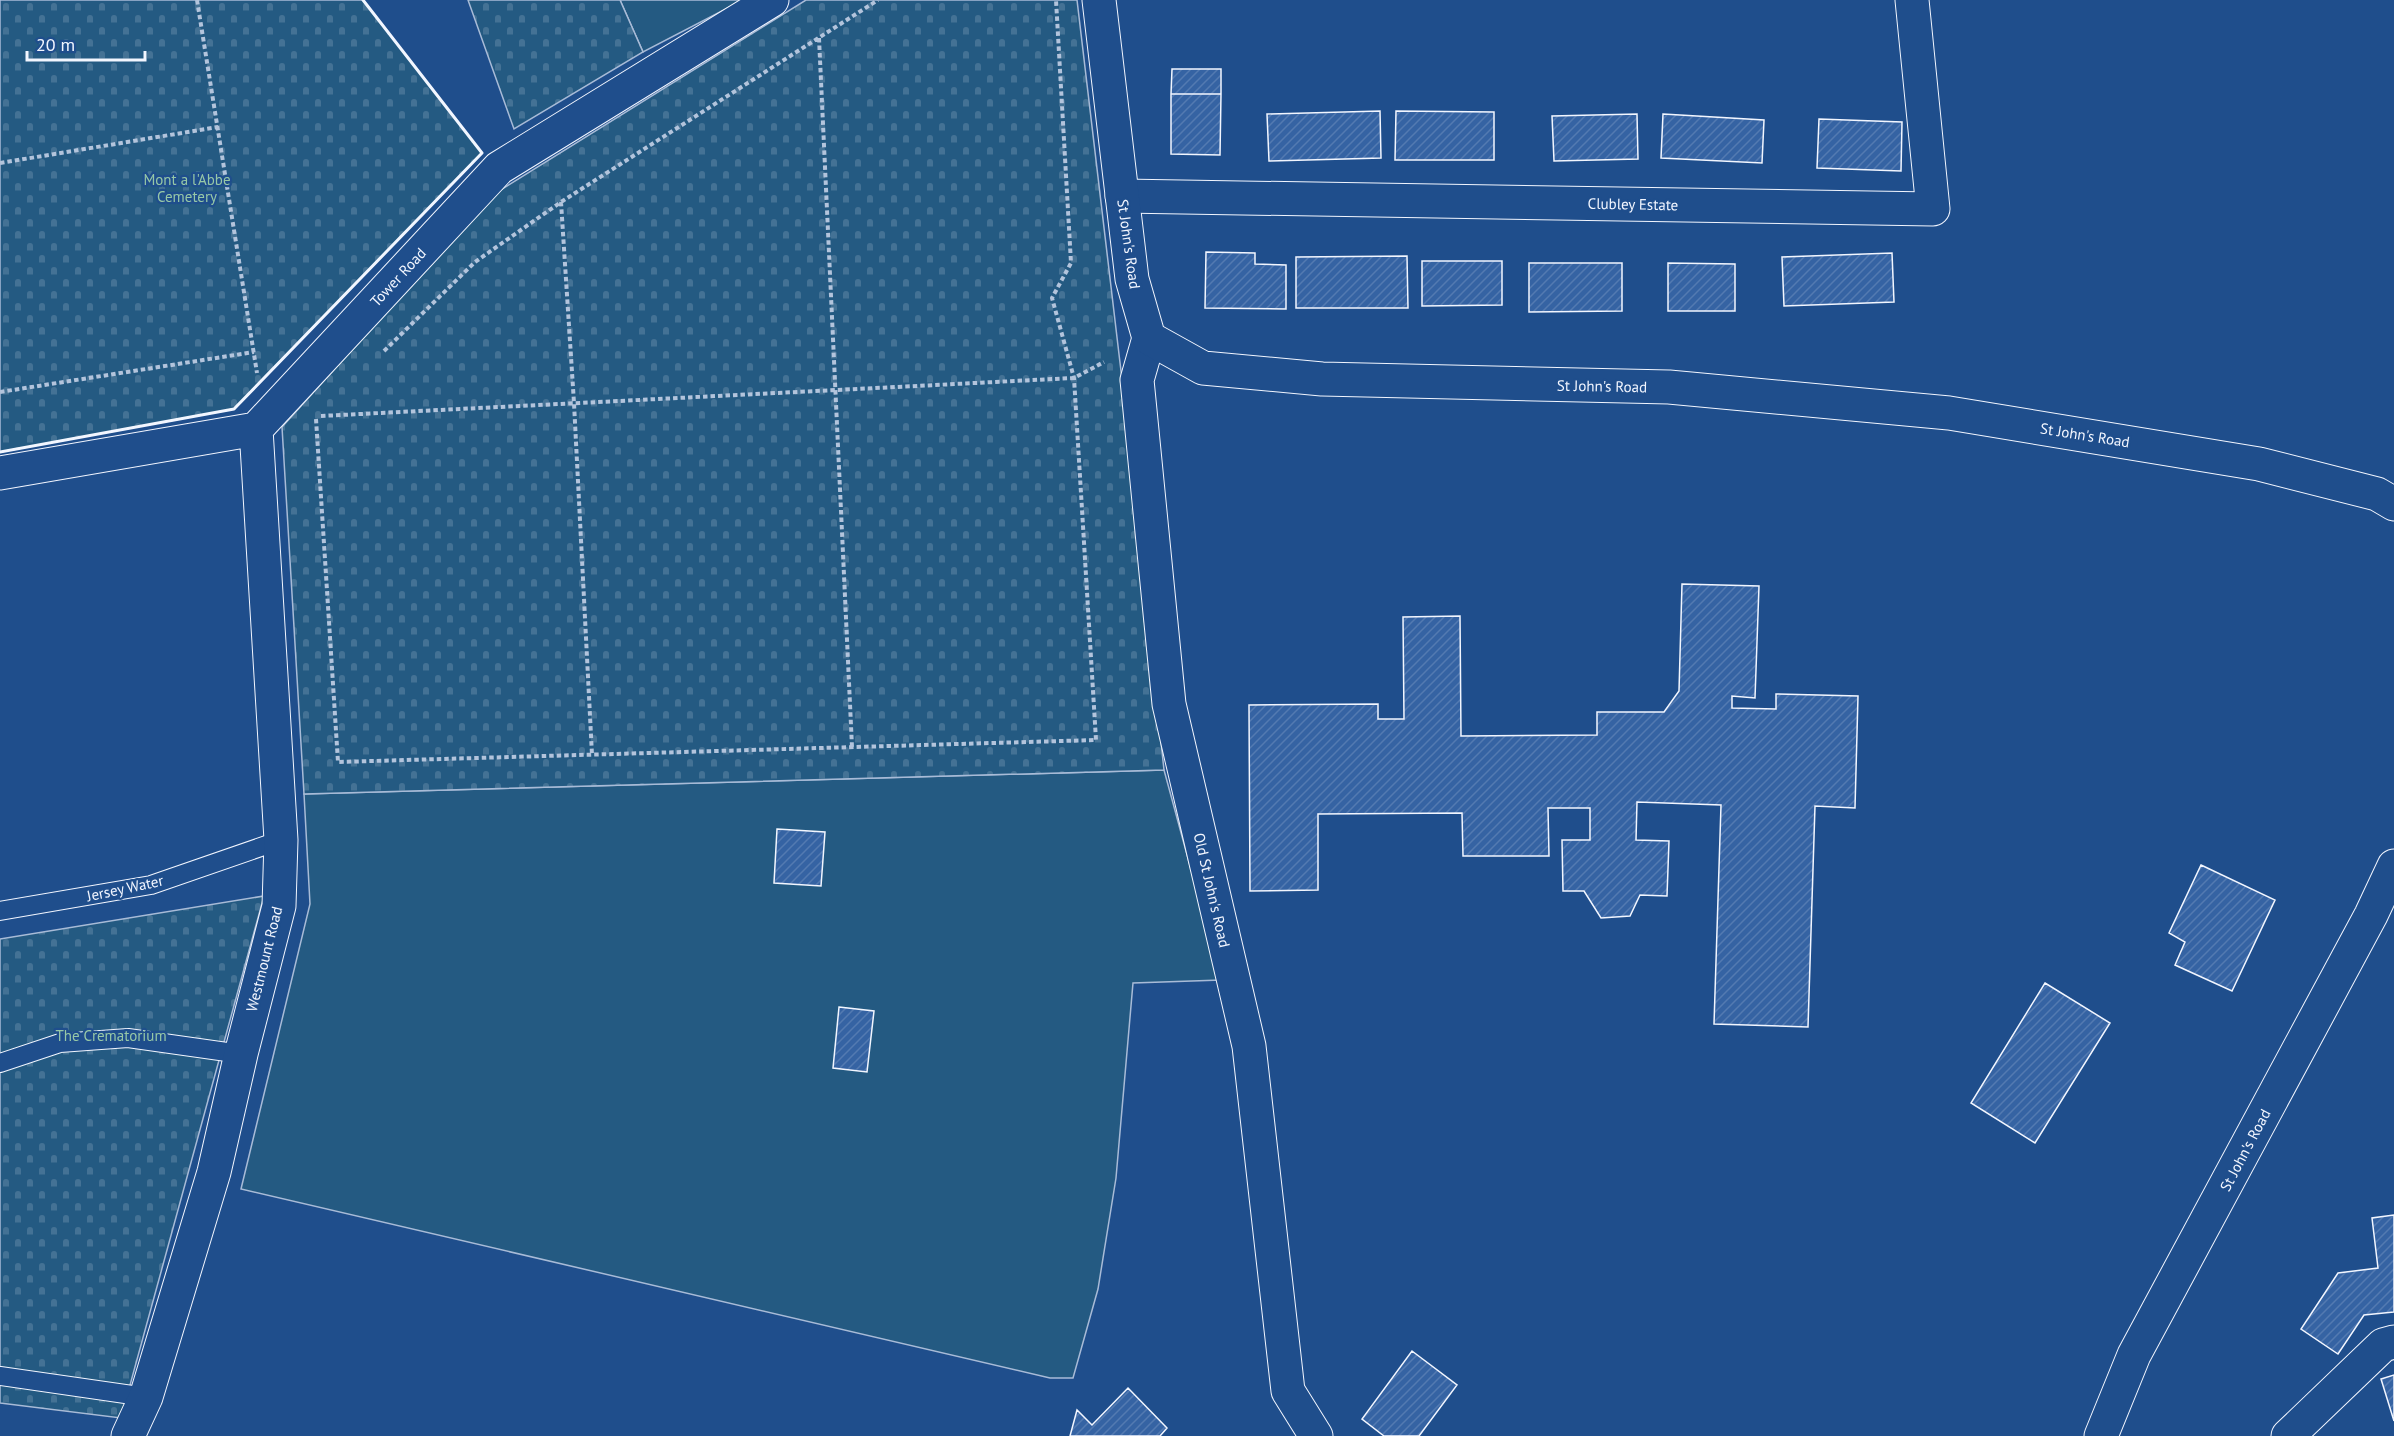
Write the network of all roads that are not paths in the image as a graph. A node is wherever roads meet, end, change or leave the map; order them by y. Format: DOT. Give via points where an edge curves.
graph roads {
  1 [pos="772,0"];
  2 [pos="1099,0"];
  3 [pos="1912,0"];
  4 [pos="1122,196"];
  5 [pos="1149,338"];
  6 [pos="256,429"];
  7 [pos="0,473"];
  8 [pos="2394,504"];
  9 [pos="281,840"];
  10 [pos="2394,866"];
  11 [pos="0,911"];
  12 [pos="241,1054"];
  13 [pos="0,1063"];
  14 [pos="2394,1342"];
  15 [pos="0,1376"];
  16 [pos="146,1397"];
  17 [pos="129,1436"];
  18 [pos="1316,1436"];
  19 [pos="2101,1436"];
  20 [pos="2288,1436"];
  1 -- 6 [label="street, Tower Road" via="499,168"];
  2 -- 4 [label="street, St John's Road"];
  3 -- 4 [label="street, Clubley Estate" via="1933,209"];
  4 -- 5 [label="street, St John's Road" via="1132,279"];
  5 -- 8 [label="street, St John's Road" via="1203,368 1310,378 1669,387 1949,413 2259,464 2377,494"];
  5 -- 18 [label="street, Old St John's Road" via="1137,380 1169,705 1249,1046 1288,1391"];
  6 -- 7 [label="street"];
  6 -- 9 [label="street, Westmount Road"];
  9 -- 11 [label="lane, Jersey Water" via="151,885"];
  9 -- 12 [label="street, Westmount Road" via="279,906"];
  10 -- 19 [label="street, St John's Road" via="2134,1355"];
  12 -- 13 [label="lane" via="128,1038 60,1043"];
  12 -- 16 [label="street, Westmount Road" via="214,1172"];
  14 -- 20 [label="street" via="2383,1345"];
  15 -- 16 [label="lane"];
  16 -- 17 [label="street, Westmount Road"];
}
